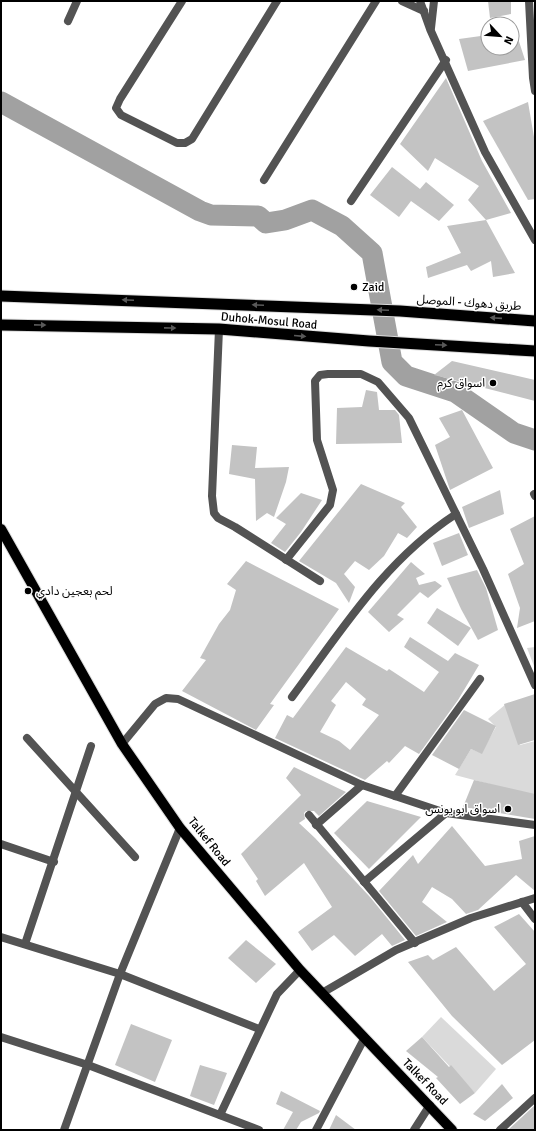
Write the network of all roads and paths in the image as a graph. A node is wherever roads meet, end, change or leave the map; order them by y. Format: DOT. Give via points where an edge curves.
graph roads {
  1 [pos="77,1"];
  2 [pos="182,1"];
  3 [pos="277,1"];
  4 [pos="376,1"];
  5 [pos="402,1"];
  6 [pos="420,1"];
  7 [pos="434,1"];
  8 [pos="529,1"];
  9 [pos="424,11"];
  10 [pos="68,20"];
  11 [pos="430,29"];
  12 [pos="446,60"];
  13 [pos="535,91"];
  14 [pos="264,180"];
  15 [pos="351,201"];
  16 [pos="535,240"];
  17 [pos="1,296"];
  18 [pos="400,311"];
  19 [pos="535,321"];
  20 [pos="1,325"];
  21 [pos="219,330"];
  22 [pos="535,351"];
  23 [pos="456,514"];
  24 [pos="1,529"];
  25 [pos="286,560"];
  26 [pos="320,581"];
  27 [pos="480,679"];
  28 [pos="535,685"];
  29 [pos="292,697"];
  30 [pos="27,738"];
  31 [pos="122,744"];
  32 [pos="91,746"];
  33 [pos="362,785"];
  34 [pos="76,791"];
  35 [pos="394,796"];
  36 [pos="446,813"];
  37 [pos="309,816"];
  38 [pos="316,825"];
  39 [pos="535,825"];
  40 [pos="180,828"];
  41 [pos="1,844"];
  42 [pos="135,857"];
  43 [pos="54,862"];
  44 [pos="364,882"];
  45 [pos="535,898"];
  46 [pos="522,902"];
  47 [pos="535,919"];
  48 [pos="1,937"];
  49 [pos="415,943"];
  50 [pos="25,944"];
  51 [pos="300,970"];
  52 [pos="120,974"];
  53 [pos="322,993"];
  54 [pos="259,1029"];
  55 [pos="1,1037"];
  56 [pos="364,1039"];
  57 [pos="88,1064"];
  58 [pos="535,1098"];
  59 [pos="430,1105"];
  60 [pos="220,1115"];
  61 [pos="64,1130"];
  62 [pos="259,1130"];
  63 [pos="316,1130"];
  64 [pos="414,1130"];
  65 [pos="452,1130"];
  66 [pos="500,1130"];
  1 -- 10 [label="street"];
  2 -- 3 [label="street" via="116,108 121,115 177,143 185,143 192,139"];
  4 -- 14 [label="street"];
  5 -- 9 [label="street"];
  6 -- 9 [label="street"];
  7 -- 11 [label="street"];
  8 -- 13 [label="street" via="532,78"];
  9 -- 11 [label="street"];
  11 -- 12 [label="street"];
  12 -- 15 [label="street"];
  12 -- 16 [label="street" via="485,152"];
  18 -- 17 [label="highway, Duhok-Mosul Road, one-way"];
  19 -- 18 [label="highway, طريق دهوك - الموصل, one-way"];
  20 -- 21 [label="highway, Duhok-Mosul Road, one-way"];
  21 -- 22 [label="highway, Duhok-Mosul Road, one-way"];
  21 -- 25 [label="street" via="212,506 218,518"];
  23 -- 25 [label="street" via="409,418 378,382 361,374 320,375 315,381 317,440 333,490 333,498"];
  23 -- 28 [label="street"];
  23 -- 29 [label="street" via="431,531 392,566"];
  24 -- 31 [label="main road, Talkef Road"];
  25 -- 26 [label="street"];
  27 -- 35 [label="street"];
  30 -- 34 [label="street"];
  31 -- 33 [label="street" via="155,704 166,698 178,699"];
  31 -- 40 [label="main road, Talkef Road"];
  32 -- 34 [label="street"];
  33 -- 35 [label="street"];
  33 -- 38 [label="street"];
  34 -- 42 [label="street"];
  34 -- 43 [label="street"];
  35 -- 36 [label="street"];
  36 -- 39 [label="street"];
  36 -- 44 [label="street"];
  37 -- 38 [label="street"];
  38 -- 44 [label="street"];
  40 -- 51 [label="main road, Talkef Road"];
  40 -- 52 [label="street"];
  41 -- 43 [label="street"];
  43 -- 50 [label="street"];
  44 -- 49 [label="street"];
  45 -- 46 [label="street"];
  46 -- 47 [label="street"];
  46 -- 49 [label="street" via="471,918"];
  48 -- 50 [label="street"];
  49 -- 53 [label="street" via="396,950"];
  50 -- 52 [label="street"];
  51 -- 53 [label="main road, Talkef Road"];
  51 -- 54 [label="street" via="277,994"];
  52 -- 54 [label="street"];
  52 -- 57 [label="street"];
  53 -- 56 [label="main road, Talkef Road"];
  54 -- 60 [label="street"];
  55 -- 57 [label="street"];
  56 -- 59 [label="main road, Talkef Road"];
  56 -- 63 [label="street"];
  57 -- 60 [label="street"];
  57 -- 61 [label="street"];
  58 -- 66 [label="street"];
  59 -- 64 [label="street"];
  59 -- 65 [label="main road, Talkef Road"];
  60 -- 62 [label="street"];
}
